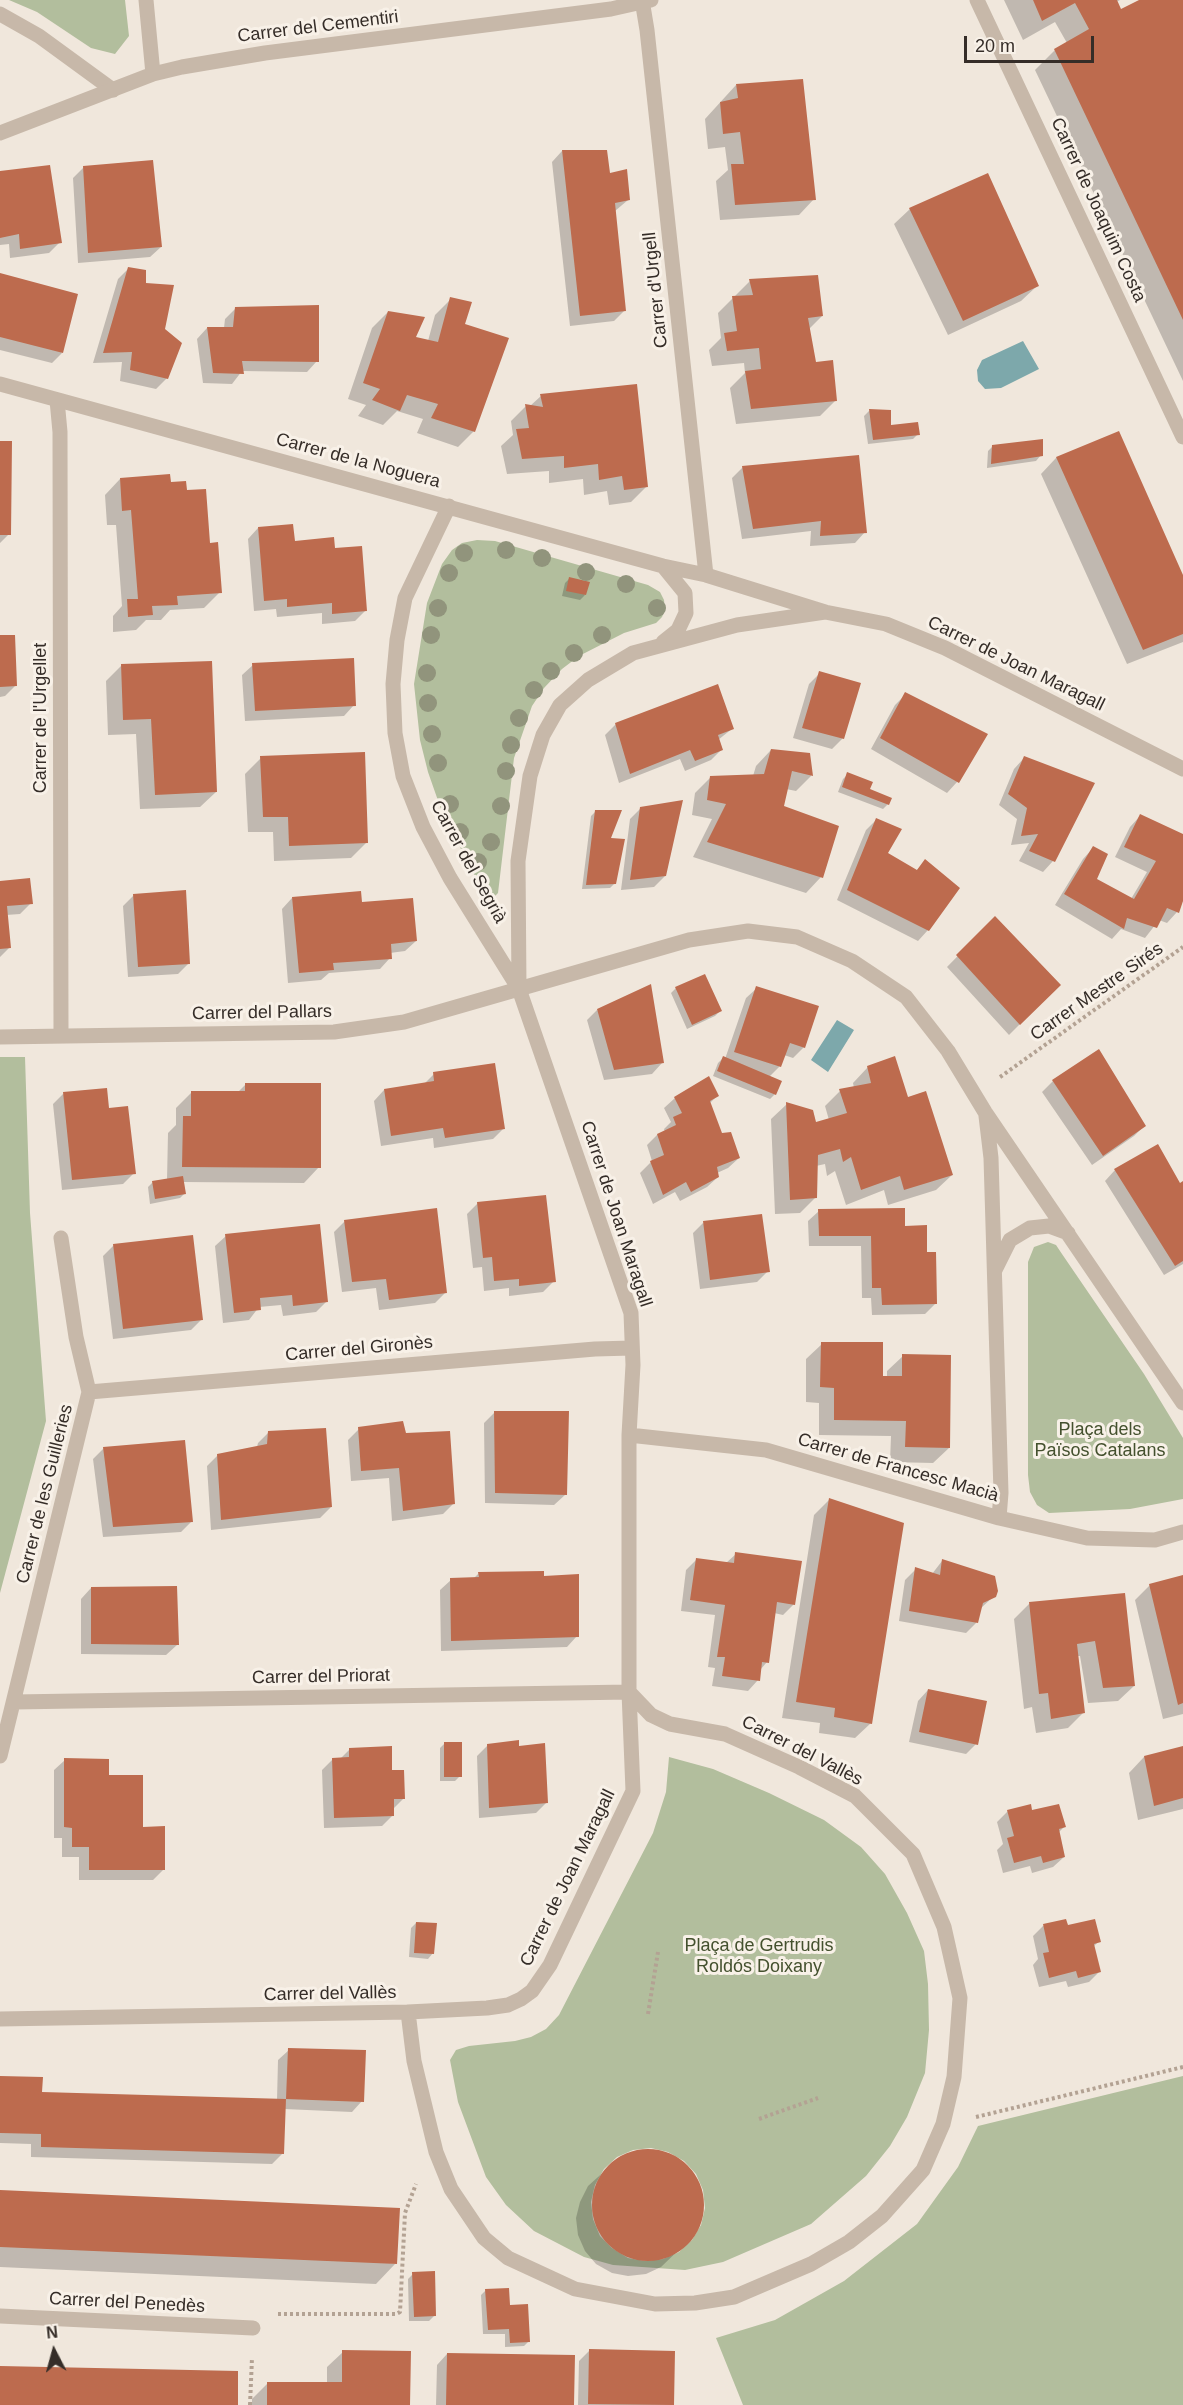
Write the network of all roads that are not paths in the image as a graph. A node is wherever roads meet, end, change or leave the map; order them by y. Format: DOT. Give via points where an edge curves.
graph roads {
  1 [pos="146,0"];
  2 [pos="977,0"];
  3 [pos="645,1"];
  4 [pos="0,14"];
  5 [pos="153,74"];
  6 [pos="113,90"];
  7 [pos="0,133"];
  8 [pos="0,384"];
  9 [pos="57,400"];
  10 [pos="1183,437"];
  11 [pos="449,506"];
  12 [pos="663,566"];
  13 [pos="706,575"];
  14 [pos="825,612"];
  15 [pos="661,644"];
  16 [pos="1183,769"];
  17 [pos="519,989"];
  18 [pos="61,1036"];
  19 [pos="0,1037"];
  20 [pos="985,1112"];
  21 [pos="1068,1233"];
  22 [pos="61,1238"];
  23 [pos="994,1272"];
  24 [pos="632,1348"];
  25 [pos="89,1392"];
  26 [pos="1183,1403"];
  27 [pos="629,1435"];
  28 [pos="999,1518"];
  29 [pos="1183,1530"];
  30 [pos="629,1692"];
  31 [pos="14,1702"];
  32 [pos="0,1756"];
  33 [pos="408,2012"];
  34 [pos="0,2019"];
  35 [pos="0,2316"];
  36 [pos="253,2328"];
  1 -- 5 [label="street"];
  2 -- 10 [label="street, Carrer de Joaquim Costa"];
  3 -- 5 [label="street, Carrer del Cementiri" via="549,18 205,62"];
  3 -- 13 [label="street, Carrer d'Urgell"];
  4 -- 6 [label="street" via="39,36"];
  5 -- 6 [label="street, Carrer del Cementiri"];
  6 -- 7 [label="street, Carrer del Cementiri"];
  8 -- 9 [label="street, Carrer de la Noguera"];
  9 -- 11 [label="street, Carrer de la Noguera"];
  9 -- 18 [label="street, Carrer de l'Urgellet"];
  11 -- 12 [label="street, Carrer de la Noguera"];
  11 -- 17 [label="street, Carrer del Segrià" via="405,598 396,640 395,734 403,776 423,827"];
  12 -- 13 [label="street, Carrer de la Noguera"];
  12 -- 15 [label="street" via="685,593 686,613 678,630"];
  13 -- 14 [label="street, Carrer de Joan Maragall"];
  14 -- 15 [label="street, Carrer de Joan Maragall" via="736,625"];
  14 -- 16 [label="street, Carrer de Joan Maragall" via="886,624 945,648"];
  15 -- 17 [label="street, Carrer de Joan Maragall" via="633,653 588,680 560,705 543,735 530,776 518,861"];
  17 -- 18 [label="street, Carrer del Pallars" via="404,1022 334,1032"];
  17 -- 20 [label="street, Carrer del Pallars" via="689,940 748,931 797,937 852,960 906,997 948,1051"];
  17 -- 24 [label="street, Carrer de Joan Maragall" via="631,1313"];
  18 -- 19 [label="street, Carrer del Pallars"];
  20 -- 21 [label="street"];
  20 -- 23 [label="street" via="992,1158"];
  21 -- 23 [label="street" via="1049,1226 1030,1228 1010,1240"];
  21 -- 26 [label="street"];
  22 -- 25 [label="street, Carrer de les Guilleries"];
  23 -- 28 [label="street"];
  24 -- 25 [label="street, Carrer del Gironès"];
  24 -- 27 [label="street, Carrer de Joan Maragall"];
  25 -- 31 [label="street, Carrer de les Guilleries"];
  27 -- 28 [label="street, Carrer de Francesc Macià" via="766,1450"];
  27 -- 30 [label="street, Carrer de Joan Maragall"];
  28 -- 29 [label="street, Carrer de Francesc Macià" via="1087,1538 1155,1540"];
  30 -- 31 [label="street, Carrer del Priorat"];
  30 -- 33 [label="street, Carrer de Joan Maragall" via="633,1791 550,1965 532,1991 508,2006"];
  30 -- 33 [label="street, Carrer del Vallès" via="651,1715 670,1724 725,1734 855,1796 913,1854 944,1927 960,1998 954,2077 943,2124 923,2170 882,2216 849,2242 811,2264 734,2297 655,2304 575,2289 508,2258 484,2238 451,2189 436,2152 414,2061"];
  31 -- 32 [label="street, Carrer de les Guilleries"];
  33 -- 34 [label="street, Carrer del Vallès"];
  35 -- 36 [label="street, Carrer del Penedès"];
}
